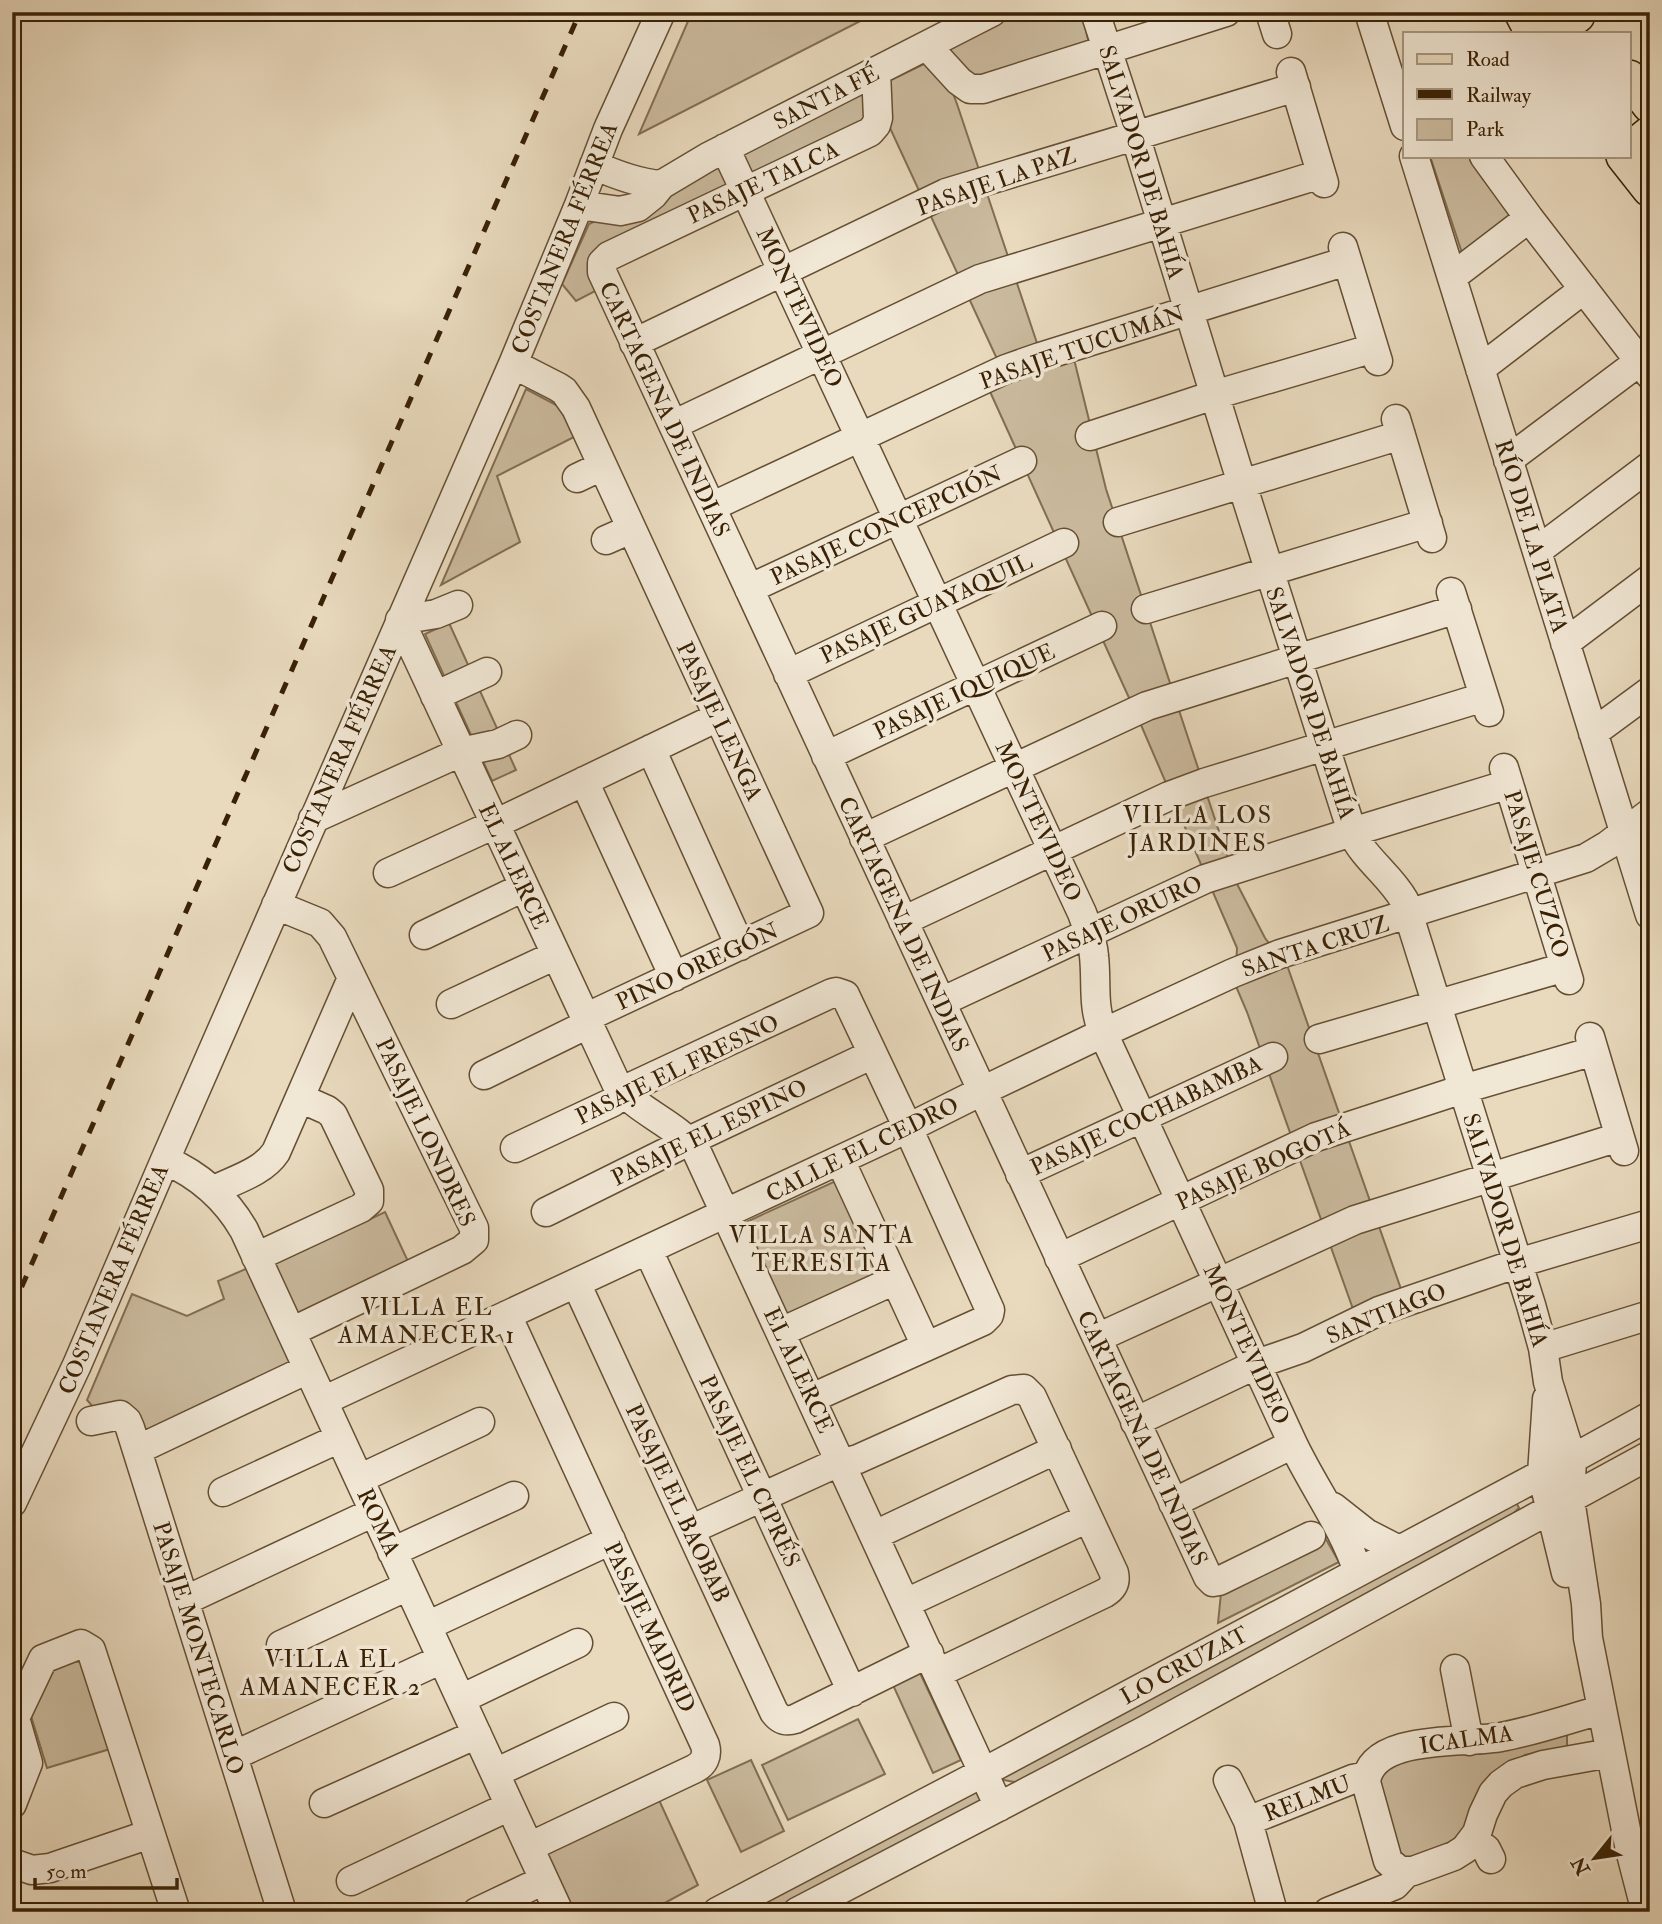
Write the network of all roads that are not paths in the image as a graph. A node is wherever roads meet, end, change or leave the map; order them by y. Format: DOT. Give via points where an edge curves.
graph roads {
  1 [pos="662,12"];
  2 [pos="992,12"];
  3 [pos="1095,12"];
  4 [pos="1226,12"];
  5 [pos="1369,12"];
  6 [pos="1522,12"];
  7 [pos="1533,32"];
  8 [pos="927,46"];
  9 [pos="1392,49"];
  10 [pos="1107,50"];
  11 [pos="876,72"];
  12 [pos="1630,79"];
  13 [pos="1650,104"];
  14 [pos="1403,113"];
  15 [pos="1650,134"];
  16 [pos="1135,135"];
  17 [pos="725,148"];
  18 [pos="1630,150"];
  19 [pos="1415,158"];
  20 [pos="1485,158"];
  21 [pos="1626,158"];
  22 [pos="594,165"];
  23 [pos="661,185"];
  24 [pos="745,190"];
  25 [pos="1650,190"];
  26 [pos="579,205"];
  27 [pos="1529,218"];
  28 [pos="1162,223"];
  29 [pos="602,263"];
  30 [pos="784,272"];
  31 [pos="1452,276"];
  32 [pos="1584,289"];
  33 [pos="1188,311"];
  34 [pos="634,343"];
  35 [pos="822,355"];
  36 [pos="513,364"];
  37 [pos="1645,368"];
  38 [pos="1480,369"];
  39 [pos="1214,395"];
  40 [pos="673,425"];
  41 [pos="1090,436"];
  42 [pos="860,437"];
  43 [pos="1508,460"];
  44 [pos="1022,461"];
  45 [pos="1650,466"];
  46 [pos="1242,484"];
  47 [pos="710,507"];
  48 [pos="899,519"];
  49 [pos="1118,522"];
  50 [pos="1064,542"];
  51 [pos="1537,551"];
  52 [pos="1270,572"];
  53 [pos="1650,579"];
  54 [pos="749,589"];
  55 [pos="937,603"];
  56 [pos="458,605"];
  57 [pos="1146,609"];
  58 [pos="400,620"];
  59 [pos="1102,626"];
  60 [pos="1565,643"];
  61 [pos="1297,658"];
  62 [pos="487,672"];
  63 [pos="788,674"];
  64 [pos="975,684"];
  65 [pos="1650,691"];
  66 [pos="435,696"];
  67 [pos="718,717"];
  68 [pos="1593,733"];
  69 [pos="517,735"];
  70 [pos="1324,747"];
  71 [pos="651,749"];
  72 [pos="461,752"];
  73 [pos="826,756"];
  74 [pos="1014,767"];
  75 [pos="1507,776"];
  76 [pos="584,781"];
  77 [pos="1650,813"];
  78 [pos="313,819"];
  79 [pos="495,824"];
  80 [pos="1352,832"];
  81 [pos="1624,833"];
  82 [pos="864,838"];
  83 [pos="1053,850"];
  84 [pos="387,873"];
  85 [pos="1537,875"];
  86 [pos="524,887"];
  87 [pos="276,905"];
  88 [pos="809,913"];
  89 [pos="1410,914"];
  90 [pos="1650,915"];
  91 [pos="903,921"];
  92 [pos="1089,932"];
  93 [pos="424,935"];
  94 [pos="740,946"];
  95 [pos="556,955"];
  96 [pos="674,977"];
  97 [pos="352,978"];
  98 [pos="941,1003"];
  99 [pos="1437,1003"];
  100 [pos="451,1004"];
  101 [pos="587,1021"];
  102 [pos="1103,1033"];
  103 [pos="1319,1040"];
  104 [pos="873,1054"];
  105 [pos="1273,1057"];
  106 [pos="484,1075"];
  107 [pos="1463,1089"];
  108 [pos="622,1091"];
  109 [pos="982,1091"];
  110 [pos="300,1098"];
  111 [pos="1142,1118"];
  112 [pos="908,1128"];
  113 [pos="689,1141"];
  114 [pos="514,1148"];
  115 [pos="164,1160"];
  116 [pos="840,1160"];
  117 [pos="1020,1174"];
  118 [pos="1491,1176"];
  119 [pos="214,1190"];
  120 [pos="1181,1201"];
  121 [pos="546,1212"];
  122 [pos="726,1213"];
  123 [pos="1645,1223"];
  124 [pos="648,1250"];
  125 [pos="256,1257"];
  126 [pos="1059,1258"];
  127 [pos="1518,1263"];
  128 [pos="895,1280"];
  129 [pos="1471,1280"];
  130 [pos="1218,1282"];
  131 [pos="576,1283"];
  132 [pos="1531,1305"];
  133 [pos="507,1315"];
  134 [pos="1650,1315"];
  135 [pos="291,1332"];
  136 [pos="781,1332"];
  137 [pos="1097,1338"];
  138 [pos="926,1346"];
  139 [pos="1303,1348"];
  140 [pos="1543,1349"];
  141 [pos="1257,1364"];
  142 [pos="308,1369"];
  143 [pos="1548,1382"];
  144 [pos="1271,1395"];
  145 [pos="812,1398"];
  146 [pos="323,1401"];
  147 [pos="1650,1416"];
  148 [pos="91,1421"];
  149 [pos="480,1422"];
  150 [pos="1135,1422"];
  151 [pos="340,1438"];
  152 [pos="1293,1444"];
  153 [pos="1057,1449"];
  154 [pos="137,1450"];
  155 [pos="1650,1455"];
  156 [pos="1572,1459"];
  157 [pos="842,1464"];
  158 [pos="1542,1474"];
  159 [pos="359,1479"];
  160 [pos="223,1492"];
  161 [pos="514,1496"];
  162 [pos="762,1498"];
  163 [pos="1326,1500"];
  164 [pos="12,1503"];
  165 [pos="1173,1503"];
  166 [pos="1560,1504"];
  167 [pos="374,1512"];
  168 [pos="1088,1518"];
  169 [pos="690,1530"];
  170 [pos="875,1535"];
  171 [pos="1311,1536"];
  172 [pos="611,1540"];
  173 [pos="1399,1550"];
  174 [pos="392,1552"];
  175 [pos="1358,1572"];
  176 [pos="408,1586"];
  177 [pos="184,1601"];
  178 [pos="906,1603"];
  179 [pos="427,1626"];
  180 [pos="578,1643"];
  181 [pos="281,1645"];
  182 [pos="442,1659"];
  183 [pos="934,1663"];
  184 [pos="1455,1669"];
  185 [pos="852,1692"];
  186 [pos="461,1699"];
  187 [pos="1601,1710"];
  188 [pos="614,1717"];
  189 [pos="477,1734"];
  190 [pos="1469,1741"];
  191 [pos="1610,1753"];
  192 [pos="233,1756"];
  193 [pos="984,1772"];
  194 [pos="495,1773"];
  195 [pos="1367,1776"];
  196 [pos="1228,1780"];
  197 [pos="324,1803"];
  198 [pos="12,1804"];
  199 [pos="510,1806"];
  200 [pos="999,1807"];
  201 [pos="1248,1821"];
  202 [pos="150,1834"];
  203 [pos="529,1847"];
  204 [pos="12,1863"];
  205 [pos="1406,1872"];
  206 [pos="544,1880"];
  207 [pos="351,1881"];
  208 [pos="742,1904"];
  209 [pos="1646,1910"];
  210 [pos="176,1912"];
  211 [pos="282,1912"];
  212 [pos="477,1912"];
  213 [pos="559,1912"];
  214 [pos="717,1912"];
  215 [pos="797,1912"];
  216 [pos="1273,1912"];
  217 [pos="1328,1912"];
  1 -- 22 [label="street, COSTANERA FÉRREA"];
  2 -- 8 [label="street, SANTA FÉ"];
  3 -- 10 [label="street, SALVADOR DE BAHÍA"];
  4 -- 10 [label="street"];
  5 -- 9 [label="street"];
  6 -- 7 [label="main road"];
  8 -- 10 [label="street" via="970,89 983,89"];
  8 -- 11 [label="street, SANTA FÉ"];
  9 -- 14 [label="street"];
  10 -- 16 [label="street, SALVADOR DE BAHÍA"];
  11 -- 17 [label="street, SANTA FÉ"];
  11 -- 24 [label="street, PASAJE TALCA" via="878,118 866,135"];
  12 -- 13 [label="main road"];
  15 -- 18 [label="main road"];
  16 -- 28 [label="street, SALVADOR DE BAHÍA"];
  16 -- 28 [label="street, PASAJE LA PAZ" via="1293,79 1322,179"];
  16 -- 30 [label="street, PASAJE LA PAZ" via="946,192"];
  17 -- 23 [label="street, SANTA FÉ"];
  17 -- 24 [label="street, MONTEVIDEO"];
  19 -- 31 [label="street, RÍO DE LA PLATA"];
  20 -- 27 [label="street"];
  21 -- 25 [label="main road"];
  22 -- 23 [label="street" via="632,180"];
  22 -- 26 [label="street, COSTANERA FÉRREA"];
  23 -- 26 [label="street, SANTA FÉ" via="645,202 628,210"];
  24 -- 29 [label="street, PASAJE TALCA"];
  24 -- 30 [label="street, MONTEVIDEO"];
  26 -- 36 [label="street, COSTANERA FÉRREA"];
  27 -- 31 [label="street"];
  27 -- 32 [label="street"];
  28 -- 33 [label="street, SALVADOR DE BAHÍA"];
  28 -- 35 [label="street" via="980,279"];
  29 -- 34 [label="street, CARTAGENA DE INDIAS" via="603,275"];
  30 -- 34 [label="street, PASAJE LA PAZ"];
  30 -- 35 [label="street, MONTEVIDEO"];
  31 -- 38 [label="street, RÍO DE LA PLATA"];
  32 -- 37 [label="street"];
  32 -- 38 [label="street"];
  33 -- 39 [label="street, SALVADOR DE BAHÍA"];
  33 -- 39 [label="street, PASAJE TUCUMÁN" via="1345,254 1376,355"];
  33 -- 42 [label="street, PASAJE TUCUMÁN" via="1013,367"];
  34 -- 40 [label="street, CARTAGENA DE INDIAS"];
  35 -- 40 [label="street"];
  35 -- 42 [label="street, MONTEVIDEO"];
  36 -- 58 [label="street, COSTANERA FÉRREA"];
  36 -- 67 [label="street, PASAJE LENGA" via="550,381 576,408 590,472 678,661"];
  37 -- 43 [label="street"];
  38 -- 43 [label="street, RÍO DE LA PLATA"];
  39 -- 41 [label="street"];
  39 -- 46 [label="street, SALVADOR DE BAHÍA"];
  40 -- 47 [label="street, CARTAGENA DE INDIAS"];
  42 -- 47 [label="street, PASAJE TUCUMÁN"];
  42 -- 48 [label="street, MONTEVIDEO"];
  43 -- 51 [label="street, RÍO DE LA PLATA"];
  44 -- 48 [label="street, PASAJE CONCEPCIÓN"];
  45 -- 51 [label="street"];
  46 -- 49 [label="street"];
  46 -- 52 [label="street, SALVADOR DE BAHÍA"];
  46 -- 52 [label="street" via="1398,427 1430,531"];
  47 -- 54 [label="street, CARTAGENA DE INDIAS"];
  48 -- 54 [label="street, PASAJE CONCEPCIÓN"];
  48 -- 55 [label="street, MONTEVIDEO"];
  50 -- 55 [label="street, PASAJE GUAYAQUIL"];
  51 -- 60 [label="street, RÍO DE LA PLATA"];
  52 -- 57 [label="street"];
  52 -- 61 [label="street, SALVADOR DE BAHÍA"];
  53 -- 60 [label="street"];
  54 -- 63 [label="street, CARTAGENA DE INDIAS"];
  55 -- 63 [label="street, PASAJE GUAYAQUIL"];
  55 -- 64 [label="street, MONTEVIDEO"];
  56 -- 58 [label="street"];
  58 -- 66 [label="street, EL ALERCE"];
  58 -- 78 [label="street, COSTANERA FÉRREA"];
  59 -- 64 [label="street, PASAJE IQUIQUE"];
  60 -- 68 [label="street, RÍO DE LA PLATA"];
  61 -- 70 [label="street, SALVADOR DE BAHÍA"];
  61 -- 70 [label="street" via="1454,600 1486,704"];
  61 -- 74 [label="street" via="1147,706"];
  62 -- 66 [label="street"];
  63 -- 73 [label="street, CARTAGENA DE INDIAS"];
  64 -- 73 [label="street, PASAJE IQUIQUE"];
  64 -- 74 [label="street, MONTEVIDEO"];
  65 -- 68 [label="street"];
  66 -- 72 [label="street, EL ALERCE"];
  67 -- 71 [label="street"];
  67 -- 88 [label="street, PASAJE LENGA"];
  68 -- 81 [label="street, RÍO DE LA PLATA"];
  69 -- 72 [label="street"];
  70 -- 80 [label="street, SALVADOR DE BAHÍA"];
  70 -- 83 [label="street" via="1169,796"];
  71 -- 76 [label="street"];
  71 -- 94 [label="street"];
  72 -- 78 [label="street"];
  72 -- 79 [label="street, EL ALERCE"];
  73 -- 82 [label="street, CARTAGENA DE INDIAS"];
  74 -- 82 [label="street"];
  74 -- 83 [label="street, MONTEVIDEO"];
  75 -- 80 [label="street, PASAJE ORURO"];
  75 -- 85 [label="street, PASAJE CUZCO"];
  76 -- 79 [label="street"];
  76 -- 96 [label="street"];
  77 -- 81 [label="street, SANTA CRUZ"];
  78 -- 87 [label="street, COSTANERA FÉRREA"];
  79 -- 84 [label="street"];
  79 -- 86 [label="street, EL ALERCE"];
  80 -- 89 [label="street, SALVADOR DE BAHÍA" via="1399,891"];
  80 -- 92 [label="street, PASAJE ORURO" via="1205,879"];
  81 -- 85 [label="street, SANTA CRUZ" via="1597,853"];
  81 -- 90 [label="street, RÍO DE LA PLATA"];
  82 -- 91 [label="street, CARTAGENA DE INDIAS"];
  83 -- 91 [label="street"];
  83 -- 92 [label="street, MONTEVIDEO"];
  85 -- 89 [label="street, SANTA CRUZ"];
  85 -- 99 [label="street, PASAJE CUZCO" via="1567,973"];
  86 -- 93 [label="street"];
  86 -- 95 [label="street, EL ALERCE"];
  87 -- 97 [label="street, PASAJE LONDRES" via="326,929"];
  87 -- 115 [label="street, COSTANERA FÉRREA"];
  88 -- 94 [label="street, PINO OREGÓN"];
  89 -- 99 [label="street, SALVADOR DE BAHÍA"];
  89 -- 102 [label="street, SANTA CRUZ" via="1250,965"];
  91 -- 98 [label="street, CARTAGENA DE INDIAS"];
  92 -- 98 [label="street, PASAJE ORURO"];
  92 -- 102 [label="street, MONTEVIDEO" via="1096,1010"];
  94 -- 96 [label="street, PINO OREGÓN"];
  95 -- 100 [label="street"];
  95 -- 101 [label="street, EL ALERCE"];
  96 -- 101 [label="street, PINO OREGÓN"];
  97 -- 110 [label="street"];
  97 -- 135 [label="street, PASAJE LONDRES" via="475,1235 462,1250"];
  98 -- 109 [label="street, CARTAGENA DE INDIAS"];
  99 -- 103 [label="street"];
  99 -- 107 [label="street, SALVADOR DE BAHÍA"];
  101 -- 106 [label="street, PINO OREGÓN"];
  101 -- 108 [label="street, EL ALERCE"];
  102 -- 109 [label="street, SANTA CRUZ"];
  102 -- 111 [label="street, MONTEVIDEO"];
  104 -- 108 [label="street, PASAJE EL FRESNO" via="847,998 841,992 832,993"];
  104 -- 112 [label="street"];
  104 -- 113 [label="street, PASAJE EL ESPINO"];
  105 -- 111 [label="street, PASAJE COCHABAMBA"];
  107 -- 118 [label="street, SALVADOR DE BAHÍA"];
  107 -- 118 [label="street, PASAJE BOGOTÁ" via="1592,1044 1622,1144"];
  107 -- 120 [label="street, PASAJE BOGOTÁ" via="1316,1137"];
  108 -- 113 [label="street, EL ALERCE"];
  108 -- 114 [label="street, PASAJE EL FRESNO" via="613,1102"];
  109 -- 112 [label="street, CALLE EL CEDRO"];
  109 -- 117 [label="street, CARTAGENA DE INDIAS"];
  110 -- 119 [label="street" via="272,1158"];
  110 -- 125 [label="street" via="333,1115 369,1190 369,1201"];
  111 -- 117 [label="street, PASAJE COCHABAMBA"];
  111 -- 120 [label="street, MONTEVIDEO"];
  112 -- 116 [label="street, CALLE EL CEDRO"];
  112 -- 138 [label="street" via="989,1305 989,1315 983,1321"];
  113 -- 121 [label="street, PASAJE EL ESPINO"];
  113 -- 122 [label="street, EL ALERCE"];
  115 -- 119 [label="street, ROMA"];
  115 -- 164 [label="street, COSTANERA FÉRREA" via="77,1365"];
  116 -- 122 [label="street, CALLE EL CEDRO"];
  116 -- 128 [label="street"];
  117 -- 126 [label="street, CARTAGENA DE INDIAS"];
  118 -- 127 [label="street, SALVADOR DE BAHÍA"];
  118 -- 130 [label="street" via="1350,1222"];
  119 -- 125 [label="street, ROMA" via="232,1210"];
  120 -- 126 [label="street, PASAJE BOGOTÁ"];
  120 -- 130 [label="street, MONTEVIDEO"];
  122 -- 124 [label="street, CALLE EL CEDRO"];
  122 -- 136 [label="street, EL ALERCE"];
  123 -- 127 [label="street, SANTIAGO"];
  124 -- 131 [label="street, CALLE EL CEDRO"];
  124 -- 162 [label="street, PASAJE EL CIPRÉS"];
  125 -- 135 [label="street, ROMA"];
  126 -- 137 [label="street, CARTAGENA DE INDIAS"];
  127 -- 129 [label="street, SANTIAGO"];
  127 -- 132 [label="street, SALVADOR DE BAHÍA"];
  128 -- 136 [label="street"];
  128 -- 138 [label="street"];
  129 -- 132 [label="street, SANTIAGO" via="1494,1284"];
  129 -- 139 [label="street, SANTIAGO" via="1379,1311"];
  130 -- 137 [label="street"];
  130 -- 141 [label="street, MONTEVIDEO"];
  131 -- 133 [label="street, CALLE EL CEDRO"];
  131 -- 169 [label="street, PASAJE EL BAOBAB"];
  132 -- 140 [label="street, SALVADOR DE BAHÍA"];
  133 -- 146 [label="street, CALLE EL CEDRO"];
  133 -- 172 [label="street, PASAJE MADRID"];
  134 -- 140 [label="street"];
  135 -- 142 [label="street, ROMA"];
  136 -- 145 [label="street, EL ALERCE"];
  137 -- 150 [label="street, CARTAGENA DE INDIAS"];
  138 -- 145 [label="street"];
  139 -- 141 [label="street, SANTIAGO"];
  139 -- 144 [label="street, SANTIAGO" via="1285,1366"];
  140 -- 143 [label="street, SALVADOR DE BAHÍA"];
  141 -- 144 [label="street, MONTEVIDEO"];
  141 -- 150 [label="street, SANTIAGO"];
  142 -- 146 [label="street, ROMA"];
  142 -- 154 [label="street"];
  143 -- 156 [label="street, SALVADOR DE BAHÍA"];
  143 -- 158 [label="street, SALVADOR DE BAHÍA"];
  144 -- 152 [label="street, MONTEVIDEO"];
  145 -- 157 [label="street, EL ALERCE"];
  146 -- 151 [label="street, ROMA"];
  147 -- 156 [label="street, LO CRUZAT"];
  148 -- 154 [label="street, PASAJE MONTECARLO" via="120,1415 127,1421"];
  149 -- 159 [label="street"];
  150 -- 165 [label="street, CARTAGENA DE INDIAS"];
  151 -- 159 [label="street, ROMA"];
  151 -- 160 [label="street"];
  152 -- 163 [label="street, MONTEVIDEO"];
  152 -- 165 [label="street"];
  153 -- 157 [label="street" via="1024,1389 1012,1390"];
  153 -- 168 [label="street"];
  153 -- 170 [label="street"];
  154 -- 177 [label="street, PASAJE MONTECARLO"];
  155 -- 166 [label="street, LO CRUZAT"];
  156 -- 158 [label="street, LO CRUZAT"];
  156 -- 166 [label="street, SALVADOR DE BAHÍA"];
  157 -- 162 [label="street"];
  157 -- 170 [label="street, EL ALERCE"];
  158 -- 166 [label="street, SALVADOR DE BAHÍA"];
  158 -- 173 [label="street, LO CRUZAT"];
  159 -- 167 [label="street, ROMA"];
  161 -- 174 [label="street"];
  162 -- 169 [label="street"];
  162 -- 185 [label="street, PASAJE EL CIPRÉS"];
  163 -- 173 [label="street, MONTEVIDEO" via="1366,1533"];
  163 -- 175 [label="street, MONTEVIDEO"];
  165 -- 171 [label="street, CARTAGENA DE INDIAS" via="1213,1582"];
  166 -- 187 [label="street" via="1587,1604"];
  166 -- 200 [label="street, LO CRUZAT"];
  167 -- 174 [label="street, ROMA"];
  167 -- 177 [label="street"];
  168 -- 178 [label="street"];
  168 -- 183 [label="street" via="1114,1573 1111,1590"];
  169 -- 185 [label="street, PASAJE EL BAOBAB" via="778,1717 795,1719"];
  170 -- 178 [label="street, EL ALERCE"];
  172 -- 179 [label="street"];
  172 -- 203 [label="street, PASAJE MADRID" via="705,1745 705,1759 694,1769"];
  173 -- 175 [label="street, LO CRUZAT"];
  174 -- 176 [label="street, ROMA"];
  175 -- 193 [label="street, LO CRUZAT"];
  176 -- 179 [label="street, ROMA"];
  176 -- 181 [label="street"];
  177 -- 192 [label="street, PASAJE MONTECARLO"];
  178 -- 183 [label="street, EL ALERCE"];
  179 -- 182 [label="street, ROMA"];
  180 -- 186 [label="street"];
  182 -- 186 [label="street, ROMA"];
  182 -- 192 [label="street"];
  183 -- 185 [label="street"];
  183 -- 193 [label="street, EL ALERCE"];
  184 -- 190 [label="street"];
  186 -- 189 [label="street, ROMA"];
  187 -- 190 [label="street, ICALMA" via="1504,1737"];
  187 -- 191 [label="street"];
  188 -- 194 [label="street"];
  189 -- 194 [label="street, ROMA"];
  189 -- 197 [label="street"];
  190 -- 195 [label="street, ICALMA" via="1436,1741 1402,1749 1379,1759"];
  191 -- 205 [label="street, ICALMA" via="1533,1768 1508,1779 1487,1803 1482,1850 1465,1849"];
  191 -- 209 [label="street"];
  192 -- 211 [label="street, PASAJE MONTECARLO"];
  193 -- 200 [label="street, EL ALERCE"];
  193 -- 208 [label="street, LO CRUZAT"];
  194 -- 199 [label="street, ROMA"];
  195 -- 201 [label="street, RELMU"];
  195 -- 205 [label="street" via="1385,1854 1393,1867"];
  196 -- 201 [label="street"];
  198 -- 202 [label="street" via="28,1763 15,1718 43,1659 81,1644 91,1650"];
  199 -- 203 [label="street, ROMA"];
  199 -- 207 [label="street"];
  200 -- 215 [label="street, LO CRUZAT"];
  201 -- 216 [label="street"];
  202 -- 204 [label="street" via="50,1868 32,1870"];
  202 -- 210 [label="street"];
  203 -- 206 [label="street, ROMA"];
  205 -- 217 [label="street" via="1395,1885"];
  206 -- 212 [label="street"];
  206 -- 213 [label="street, ROMA"];
  208 -- 214 [label="street, LO CRUZAT"];
}
